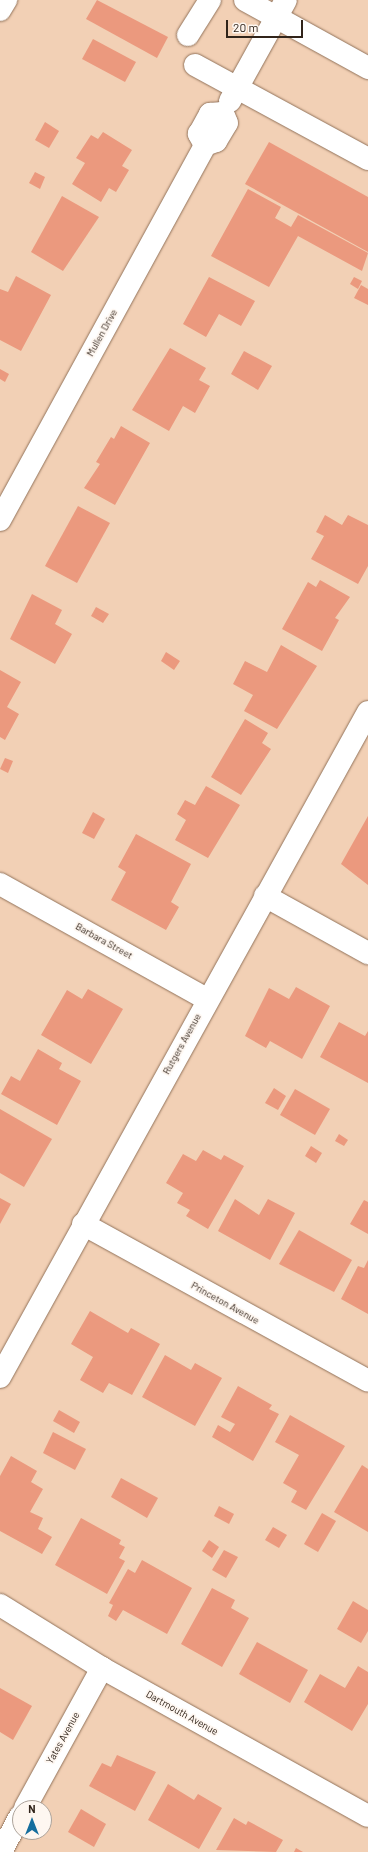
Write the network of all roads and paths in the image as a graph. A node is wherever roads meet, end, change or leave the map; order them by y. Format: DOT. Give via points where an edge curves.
graph roads {
  1 [pos="6,0"];
  2 [pos="210,0"];
  3 [pos="244,0"];
  4 [pos="281,9"];
  5 [pos="0,10"];
  6 [pos="188,35"];
  7 [pos="195,65"];
  8 [pos="368,68"];
  9 [pos="238,88"];
  10 [pos="368,159"];
  11 [pos="0,520"];
  12 [pos="368,712"];
  13 [pos="0,884"];
  14 [pos="265,896"];
  15 [pos="368,952"];
  16 [pos="207,999"];
  17 [pos="83,1224"];
  18 [pos="0,1377"];
  19 [pos="368,1382"];
  20 [pos="0,1605"];
  21 [pos="102,1668"];
  22 [pos="29,1800"];
  23 [pos="368,1816"];
  24 [pos="12,1832"];
  25 [pos="1,1852"];
  1 -- 5 [label="street"];
  2 -- 6 [label="street"];
  3 -- 4 [label="street"];
  4 -- 8 [label="street"];
  4 -- 9 [label="street, Mullen Drive"];
  7 -- 9 [label="street"];
  9 -- 10 [label="street"];
  9 -- 11 [label="street, Mullen Drive" via="223,113 227,123 216,141 205,145"];
  12 -- 14 [label="street, Rutgers Avenue"];
  13 -- 16 [label="street, Barbara Street"];
  14 -- 15 [label="street"];
  14 -- 16 [label="street, Rutgers Avenue"];
  16 -- 17 [label="street, Rutgers Avenue"];
  17 -- 18 [label="street, Rutgers Avenue"];
  17 -- 19 [label="street, Princeton Avenue"];
  20 -- 21 [label="street, Dartmouth Avenue"];
  21 -- 22 [label="street, Yates Avenue"];
  21 -- 23 [label="street, Dartmouth Avenue"];
  24 -- 25 [label="street"];
}
